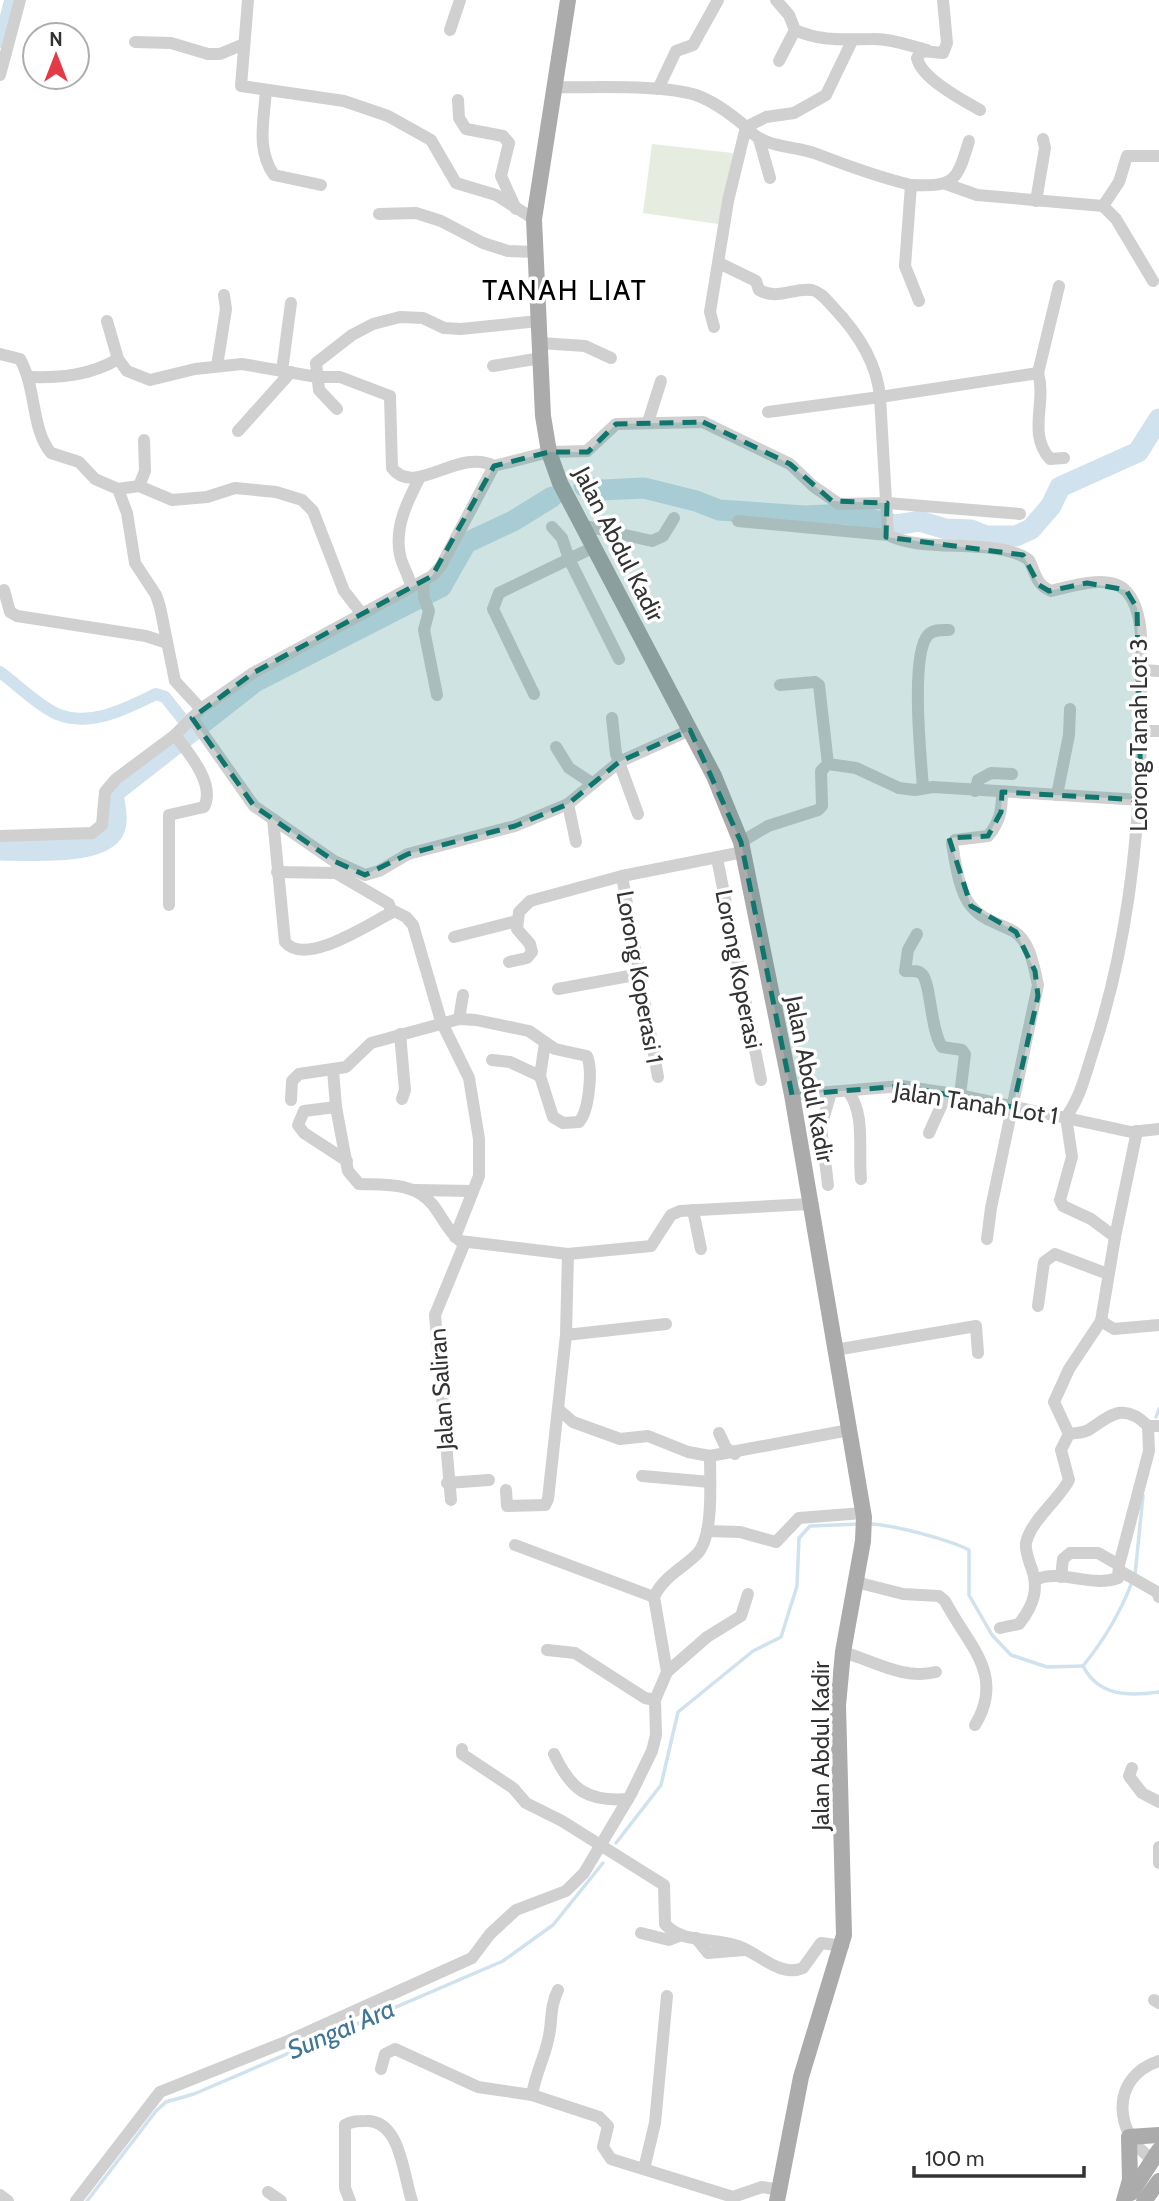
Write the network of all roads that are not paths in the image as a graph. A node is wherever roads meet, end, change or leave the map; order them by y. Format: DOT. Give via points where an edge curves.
graph roads {
  1 [pos="20,0"];
  2 [pos="233,0"];
  3 [pos="460,0"];
  4 [pos="568,0"];
  5 [pos="718,0"];
  6 [pos="776,0"];
  7 [pos="943,0"];
  8 [pos="247,1"];
  9 [pos="450,30"];
  10 [pos="795,30"];
  11 [pos="852,41"];
  12 [pos="135,42"];
  13 [pos="244,44"];
  14 [pos="927,50"];
  15 [pos="779,61"];
  16 [pos="0,75"];
  17 [pos="553,87"];
  18 [pos="658,89"];
  19 [pos="266,90"];
  20 [pos="458,100"];
  21 [pos="980,110"];
  22 [pos="746,127"];
  23 [pos="759,138"];
  24 [pos="1043,139"];
  25 [pos="969,141"];
  26 [pos="1159,156"];
  27 [pos="770,178"];
  28 [pos="946,184"];
  29 [pos="321,185"];
  30 [pos="911,185"];
  31 [pos="1036,201"];
  32 [pos="1103,206"];
  33 [pos="516,209"];
  34 [pos="379,214"];
  35 [pos="534,219"];
  36 [pos="534,252"];
  37 [pos="719,263"];
  38 [pos="1153,281"];
  39 [pos="1059,286"];
  40 [pos="224,295"];
  41 [pos="919,301"];
  42 [pos="291,303"];
  43 [pos="107,321"];
  44 [pos="538,321"];
  45 [pos="714,327"];
  46 [pos="540,351"];
  47 [pos="0,354"];
  48 [pos="611,358"];
  49 [pos="118,359"];
  50 [pos="217,366"];
  51 [pos="493,366"];
  52 [pos="287,372"];
  53 [pos="1038,373"];
  54 [pos="30,377"];
  55 [pos="317,377"];
  56 [pos="662,381"];
  57 [pos="880,397"];
  58 [pos="337,409"];
  59 [pos="768,412"];
  60 [pos="649,422"];
  61 [pos="238,431"];
  62 [pos="144,440"];
  63 [pos="549,452"];
  64 [pos="1064,458"];
  65 [pos="494,466"];
  66 [pos="420,477"];
  67 [pos="139,486"];
  68 [pos="118,489"];
  69 [pos="887,508"];
  70 [pos="1020,514"];
  71 [pos="674,518"];
  72 [pos="738,521"];
  73 [pos="581,525"];
  74 [pos="552,527"];
  75 [pos="887,531"];
  76 [pos="592,548"];
  77 [pos="569,559"];
  78 [pos="420,588"];
  79 [pos="4,590"];
  80 [pos="362,614"];
  81 [pos="949,631"];
  82 [pos="167,643"];
  83 [pos="619,659"];
  84 [pos="1141,670"];
  85 [pos="1159,671"];
  86 [pos="780,685"];
  87 [pos="534,694"];
  88 [pos="437,695"];
  89 [pos="1070,709"];
  90 [pos="195,715"];
  91 [pos="612,718"];
  92 [pos="690,730"];
  93 [pos="1142,731"];
  94 [pos="1159,731"];
  95 [pos="175,735"];
  96 [pos="556,747"];
  97 [pos="620,762"];
  98 [pos="828,764"];
  99 [pos="1012,774"];
  100 [pos="592,783"];
  101 [pos="923,788"];
  102 [pos="975,791"];
  103 [pos="1002,792"];
  104 [pos="1057,794"];
  105 [pos="1141,800"];
  106 [pos="568,804"];
  107 [pos="638,814"];
  108 [pos="273,819"];
  109 [pos="0,836"];
  110 [pos="576,842"];
  111 [pos="742,847"];
  112 [pos="717,858"];
  113 [pos="337,868"];
  114 [pos="277,872"];
  115 [pos="622,876"];
  116 [pos="169,905"];
  117 [pos="392,910"];
  118 [pos="517,920"];
  119 [pos="917,934"];
  120 [pos="454,937"];
  121 [pos="509,962"];
  122 [pos="640,974"];
  123 [pos="558,989"];
  124 [pos="463,995"];
  125 [pos="459,1019"];
  126 [pos="442,1023"];
  127 [pos="400,1034"];
  128 [pos="545,1043"];
  129 [pos="492,1060"];
  130 [pos="334,1070"];
  131 [pos="540,1076"];
  132 [pos="658,1077"];
  133 [pos="761,1080"];
  134 [pos="848,1091"];
  135 [pos="831,1092"];
  136 [pos="953,1094"];
  137 [pos="792,1095"];
  138 [pos="402,1099"];
  139 [pos="291,1100"];
  140 [pos="336,1107"];
  141 [pos="1013,1107"];
  142 [pos="1066,1117"];
  143 [pos="1159,1129"];
  144 [pos="1137,1131"];
  145 [pos="929,1133"];
  146 [pos="347,1161"];
  147 [pos="861,1179"];
  148 [pos="828,1185"];
  149 [pos="416,1190"];
  150 [pos="472,1191"];
  151 [pos="810,1204"];
  152 [pos="693,1210"];
  153 [pos="1115,1237"];
  154 [pos="987,1239"];
  155 [pos="460,1240"];
  156 [pos="701,1249"];
  157 [pos="568,1254"];
  158 [pos="1108,1274"];
  159 [pos="1038,1306"];
  160 [pos="1101,1321"];
  161 [pos="666,1324"];
  162 [pos="1159,1325"];
  163 [pos="566,1335"];
  164 [pos="835,1350"];
  165 [pos="978,1353"];
  166 [pos="558,1409"];
  167 [pos="1153,1426"];
  168 [pos="849,1430"];
  169 [pos="719,1433"];
  170 [pos="1069,1434"];
  171 [pos="735,1454"];
  172 [pos="1154,1455"];
  173 [pos="710,1456"];
  174 [pos="642,1476"];
  175 [pos="489,1480"];
  176 [pos="710,1482"];
  177 [pos="447,1483"];
  178 [pos="506,1490"];
  179 [pos="451,1500"];
  180 [pos="864,1520"];
  181 [pos="708,1531"];
  182 [pos="515,1545"];
  183 [pos="1122,1570"];
  184 [pos="1061,1577"];
  185 [pos="1035,1580"];
  186 [pos="856,1582"];
  187 [pos="748,1594"];
  188 [pos="654,1597"];
  189 [pos="1159,1597"];
  190 [pos="1000,1628"];
  191 [pos="547,1650"];
  192 [pos="843,1652"];
  193 [pos="667,1672"];
  194 [pos="936,1672"];
  195 [pos="655,1700"];
  196 [pos="975,1725"];
  197 [pos="462,1749"];
  198 [pos="554,1754"];
  199 [pos="1132,1768"];
  200 [pos="628,1799"];
  201 [pos="1159,1802"];
  202 [pos="601,1846"];
  203 [pos="1159,1847"];
  204 [pos="1159,1863"];
  205 [pos="641,1933"];
  206 [pos="679,1936"];
  207 [pos="842,1946"];
  208 [pos="558,1990"];
  209 [pos="667,1996"];
  210 [pos="1159,2061"];
  211 [pos="381,2069"];
  212 [pos="532,2095"];
  213 [pos="1159,2135"];
  214 [pos="1129,2137"];
  215 [pos="1157,2156"];
  216 [pos="644,2169"];
  217 [pos="1159,2181"];
  218 [pos="268,2192"];
  219 [pos="0,2196"];
  220 [pos="778,2196"];
  221 [pos="8,2201"];
  222 [pos="76,2201"];
  223 [pos="281,2201"];
  224 [pos="350,2201"];
  225 [pos="412,2201"];
  226 [pos="1125,2201"];
  227 [pos="1144,2201"];
  1 -- 16 [label="street"];
  2 -- 8 [label="street"];
  3 -- 9 [label="street"];
  4 -- 17 [label="main road, Jalan Abdul Kadir"];
  5 -- 18 [label="street" via="693,44 676,51"];
  6 -- 10 [label="street"];
  7 -- 14 [label="street" via="947,43 943,54"];
  8 -- 13 [label="street"];
  10 -- 11 [label="street"];
  10 -- 15 [label="street"];
  11 -- 14 [label="street" via="874,38"];
  11 -- 22 [label="street" via="826,95 794,113 766,117"];
  12 -- 13 [label="street" via="171,43 208,54"];
  13 -- 19 [label="street" via="241,86"];
  14 -- 21 [label="street" via="917,58 919,66 935,82"];
  17 -- 18 [label="street"];
  17 -- 35 [label="main road, Jalan Abdul Kadir"];
  18 -- 22 [label="street" via="695,95"];
  19 -- 29 [label="street" via="262,149 266,163 275,175"];
  19 -- 33 [label="street" via="344,101 388,116 430,140 456,183 496,195"];
  20 -- 33 [label="street" via="459,118 466,129 503,135 509,143 501,176"];
  22 -- 23 [label="street"];
  22 -- 37 [label="street" via="727,201"];
  23 -- 27 [label="street"];
  23 -- 30 [label="street"];
  24 -- 31 [label="street"];
  25 -- 28 [label="street" via="958,174"];
  26 -- 32 [label="street" via="1127,156 1119,182"];
  28 -- 30 [label="street"];
  28 -- 31 [label="street" via="977,195"];
  30 -- 41 [label="street" via="905,266"];
  31 -- 32 [label="street"];
  32 -- 38 [label="street" via="1116,219"];
  33 -- 35 [label="street"];
  34 -- 36 [label="street" via="416,213 483,243 508,251"];
  35 -- 36 [label="main road, Jalan Abdul Kadir"];
  36 -- 44 [label="main road, Jalan Abdul Kadir"];
  37 -- 45 [label="street" via="710,312"];
  37 -- 57 [label="street" via="756,281 766,294 820,293 862,342 878,377"];
  39 -- 53 [label="street"];
  40 -- 50 [label="street"];
  42 -- 52 [label="street"];
  43 -- 49 [label="street"];
  44 -- 46 [label="main road, Jalan Abdul Kadir"];
  44 -- 55 [label="street" via="444,328 423,318 400,317 352,335 319,359"];
  46 -- 48 [label="street" via="585,346"];
  46 -- 51 [label="street"];
  46 -- 63 [label="main road, Jalan Abdul Kadir"];
  47 -- 54 [label="street" via="20,359"];
  49 -- 50 [label="street" via="127,371 150,380"];
  49 -- 54 [label="street" via="103,368 63,378"];
  50 -- 52 [label="street" via="242,364"];
  52 -- 55 [label="street"];
  52 -- 61 [label="street"];
  53 -- 57 [label="street"];
  53 -- 64 [label="street" via="1043,388 1037,430 1040,442 1050,459"];
  54 -- 68 [label="street" via="40,433 51,453 79,462 95,479"];
  55 -- 58 [label="street" via="319,390"];
  55 -- 66 [label="street" via="340,377 390,396 393,468"];
  56 -- 60 [label="street"];
  57 -- 59 [label="street"];
  57 -- 69 [label="street"];
  60 -- 63 [label="street" via="616,424 587,451"];
  60 -- 69 [label="street" via="703,422 790,464 832,501"];
  62 -- 67 [label="street" via="145,471"];
  63 -- 65 [label="street"];
  63 -- 73 [label="main road, Jalan Abdul Kadir"];
  65 -- 66 [label="street" via="466,460 436,475"];
  65 -- 78 [label="street" via="441,566"];
  66 -- 78 [label="street" via="404,509 399,552"];
  67 -- 68 [label="street"];
  67 -- 80 [label="street" via="172,500 207,497 235,488 302,500 313,511 344,591"];
  68 -- 82 [label="street" via="135,563 156,595"];
  69 -- 70 [label="street"];
  69 -- 75 [label="street"];
  71 -- 73 [label="street" via="663,536 652,541"];
  72 -- 75 [label="street, Lorong Tanah Lot 3"];
  73 -- 76 [label="main road, Jalan Abdul Kadir"];
  74 -- 77 [label="street" via="562,538"];
  75 -- 84 [label="street, Lorong Tanah Lot 3" via="905,540 1023,555 1039,584 1051,591 1087,583 1107,583 1126,590 1137,608"];
  76 -- 77 [label="street"];
  76 -- 92 [label="main road, Jalan Abdul Kadir"];
  77 -- 83 [label="street"];
  77 -- 87 [label="street" via="499,593 494,603"];
  78 -- 80 [label="street"];
  78 -- 88 [label="street" via="429,611 424,630"];
  79 -- 82 [label="street" via="10,612 17,616"];
  80 -- 90 [label="street" via="253,673"];
  81 -- 101 [label="street" via="928,635 922,650 918,717"];
  82 -- 90 [label="street" via="175,681"];
  84 -- 85 [label="street"];
  84 -- 93 [label="street, Lorong Tanah Lot 3"];
  86 -- 98 [label="street" via="819,685"];
  89 -- 104 [label="street"];
  90 -- 95 [label="street"];
  90 -- 108 [label="street" via="200,731 247,799"];
  91 -- 97 [label="street"];
  92 -- 97 [label="street"];
  92 -- 111 [label="main road, Jalan Abdul Kadir" via="729,808"];
  93 -- 94 [label="street"];
  93 -- 105 [label="street, Lorong Tanah Lot 3"];
  95 -- 109 [label="street" via="116,779 105,792 102,825 92,833"];
  95 -- 116 [label="street" via="201,773 208,797 204,807 169,815"];
  96 -- 100 [label="street" via="569,768"];
  97 -- 100 [label="street"];
  97 -- 107 [label="street"];
  98 -- 101 [label="street" via="856,768 899,788"];
  98 -- 111 [label="street" via="821,771 818,810 768,826"];
  99 -- 102 [label="street" via="985,774"];
  100 -- 106 [label="street"];
  101 -- 102 [label="street"];
  102 -- 103 [label="street"];
  103 -- 104 [label="street"];
  103 -- 141 [label="street" via="997,826 988,836 953,843 971,906 986,920 1016,932 1035,971 1038,996"];
  104 -- 105 [label="street"];
  105 -- 142 [label="street, Lorong Tanah Lot 3" via="1135,863 1102,1023 1076,1104"];
  106 -- 110 [label="street"];
  106 -- 113 [label="street" via="515,826 408,854 379,871 365,874"];
  108 -- 113 [label="street"];
  108 -- 114 [label="street"];
  111 -- 112 [label="street"];
  111 -- 137 [label="main road, Jalan Abdul Kadir"];
  112 -- 115 [label="street"];
  112 -- 133 [label="street, Lorong Koperasi"];
  113 -- 114 [label="street"];
  113 -- 117 [label="street"];
  114 -- 117 [label="street" via="285,942 290,948 304,950 337,942"];
  115 -- 118 [label="street" via="530,901"];
  115 -- 122 [label="street, Lorong Koperasi 1"];
  117 -- 126 [label="street" via="413,925"];
  118 -- 120 [label="street"];
  118 -- 121 [label="street" via="517,929 532,951 527,958"];
  119 -- 136 [label="street" via="908,950 905,971 925,978 942,1047 965,1054"];
  122 -- 123 [label="street"];
  122 -- 132 [label="street, Lorong Koperasi 1"];
  124 -- 125 [label="street"];
  125 -- 126 [label="street"];
  125 -- 128 [label="street" via="529,1031"];
  126 -- 127 [label="street"];
  126 -- 150 [label="street" via="469,1078 481,1160"];
  127 -- 130 [label="street" via="371,1043 346,1067"];
  127 -- 138 [label="street"];
  128 -- 131 [label="street"];
  128 -- 131 [label="street" via="582,1053 590,1060 586,1115 579,1122 564,1123 553,1117"];
  129 -- 131 [label="street" via="510,1062"];
  130 -- 139 [label="street" via="299,1074 292,1081"];
  130 -- 140 [label="street"];
  134 -- 135 [label="street, Jalan Tanah Lot 1"];
  134 -- 136 [label="street, Jalan Tanah Lot 1" via="901,1086"];
  134 -- 147 [label="street" via="859,1119"];
  135 -- 137 [label="street, Jalan Tanah Lot 1"];
  135 -- 148 [label="street" via="821,1127"];
  136 -- 141 [label="street, Jalan Tanah Lot 1"];
  136 -- 145 [label="street"];
  137 -- 151 [label="main road, Jalan Abdul Kadir"];
  140 -- 146 [label="street"];
  140 -- 146 [label="street" via="304,1111 298,1125"];
  141 -- 142 [label="street, Jalan Tanah Lot 1"];
  141 -- 154 [label="street"];
  142 -- 144 [label="street, Jalan Tanah Lot 1"];
  142 -- 153 [label="street" via="1072,1157 1061,1204"];
  143 -- 144 [label="street, Jalan Tanah Lot 1"];
  144 -- 153 [label="street"];
  146 -- 149 [label="street" via="348,1171 359,1184"];
  149 -- 150 [label="street"];
  149 -- 155 [label="street"];
  150 -- 155 [label="street, Jalan Saliran"];
  151 -- 152 [label="street"];
  151 -- 164 [label="main road, Jalan Abdul Kadir"];
  152 -- 156 [label="street"];
  152 -- 157 [label="street" via="671,1215 651,1246"];
  153 -- 158 [label="street"];
  155 -- 157 [label="street"];
  155 -- 177 [label="street, Jalan Saliran" via="435,1315"];
  157 -- 163 [label="street"];
  158 -- 159 [label="street" via="1055,1254 1044,1262"];
  158 -- 160 [label="street"];
  160 -- 162 [label="street" via="1114,1329"];
  160 -- 170 [label="street" via="1069,1369 1054,1402"];
  161 -- 163 [label="street"];
  163 -- 166 [label="street"];
  164 -- 165 [label="street" via="976,1326"];
  164 -- 168 [label="main road, Jalan Abdul Kadir"];
  166 -- 173 [label="street" via="573,1422 620,1439 648,1436"];
  166 -- 178 [label="street" via="545,1505 507,1506"];
  167 -- 170 [label="street" via="1118,1412 1106,1415 1089,1431"];
  167 -- 172 [label="street"];
  168 -- 171 [label="street"];
  168 -- 180 [label="main road, Jalan Abdul Kadir"];
  169 -- 171 [label="street" via="726,1448"];
  170 -- 185 [label="street" via="1061,1450 1069,1480 1026,1544"];
  171 -- 173 [label="street"];
  172 -- 183 [label="street"];
  173 -- 176 [label="street"];
  174 -- 176 [label="street"];
  175 -- 177 [label="street"];
  176 -- 181 [label="street"];
  177 -- 179 [label="street, Jalan Saliran"];
  180 -- 181 [label="street" via="799,1518 776,1542 740,1532"];
  180 -- 186 [label="main road, Jalan Abdul Kadir"];
  181 -- 188 [label="street" via="703,1547 671,1574"];
  182 -- 188 [label="street"];
  183 -- 184 [label="street" via="1118,1578 1110,1580"];
  183 -- 184 [label="street" via="1098,1553 1070,1553 1063,1559"];
  183 -- 189 [label="street" via="1157,1591"];
  184 -- 185 [label="street"];
  185 -- 190 [label="street" via="1031,1608 1019,1624"];
  186 -- 192 [label="main road, Jalan Abdul Kadir"];
  186 -- 196 [label="street" via="903,1594 939,1596 945,1601 974,1646 989,1684"];
  187 -- 193 [label="street" via="741,1616 706,1637"];
  188 -- 193 [label="street"];
  191 -- 195 [label="street" via="575,1653"];
  192 -- 194 [label="street" via="883,1668 916,1675"];
  192 -- 207 [label="main road, Jalan Abdul Kadir" via="838,1705"];
  193 -- 195 [label="street"];
  195 -- 200 [label="street" via="652,1751"];
  197 -- 202 [label="street" via="462,1754 513,1788 526,1803"];
  198 -- 200 [label="street" via="577,1790 600,1800"];
  199 -- 201 [label="street" via="1129,1776 1133,1783"];
  200 -- 202 [label="street"];
  202 -- 206 [label="street" via="664,1885 665,1924"];
  202 -- 222 [label="street" via="584,1874 566,1891 516,1910 471,1958 160,2092"];
  203 -- 204 [label="street"];
  205 -- 206 [label="street" via="669,1940"];
  206 -- 207 [label="street" via="696,1938 708,1952 749,1950 794,1972 803,1968 821,1943"];
  207 -- 220 [label="main road, Jalan Abdul Kadir" via="801,2077"];
  208 -- 212 [label="street"];
  209 -- 216 [label="street" via="655,2123"];
  210 -- 214 [label="street" via="1140,2069 1128,2084 1123,2108"];
  211 -- 212 [label="street" via="385,2054 395,2049 478,2087"];
  212 -- 216 [label="street" via="607,2121 606,2155"];
  213 -- 214 [label="main road"];
  214 -- 215 [label="street"];
  214 -- 226 [label="main road" via="1130,2180"];
  215 -- 226 [label="main road"];
  216 -- 220 [label="street" via="733,2197 762,2187"];
  217 -- 227 [label="main road"];
  218 -- 223 [label="street"];
  219 -- 221 [label="street"];
  224 -- 225 [label="street" via="345,2188 345,2125 351,2121 377,2121 393,2138"];
}
